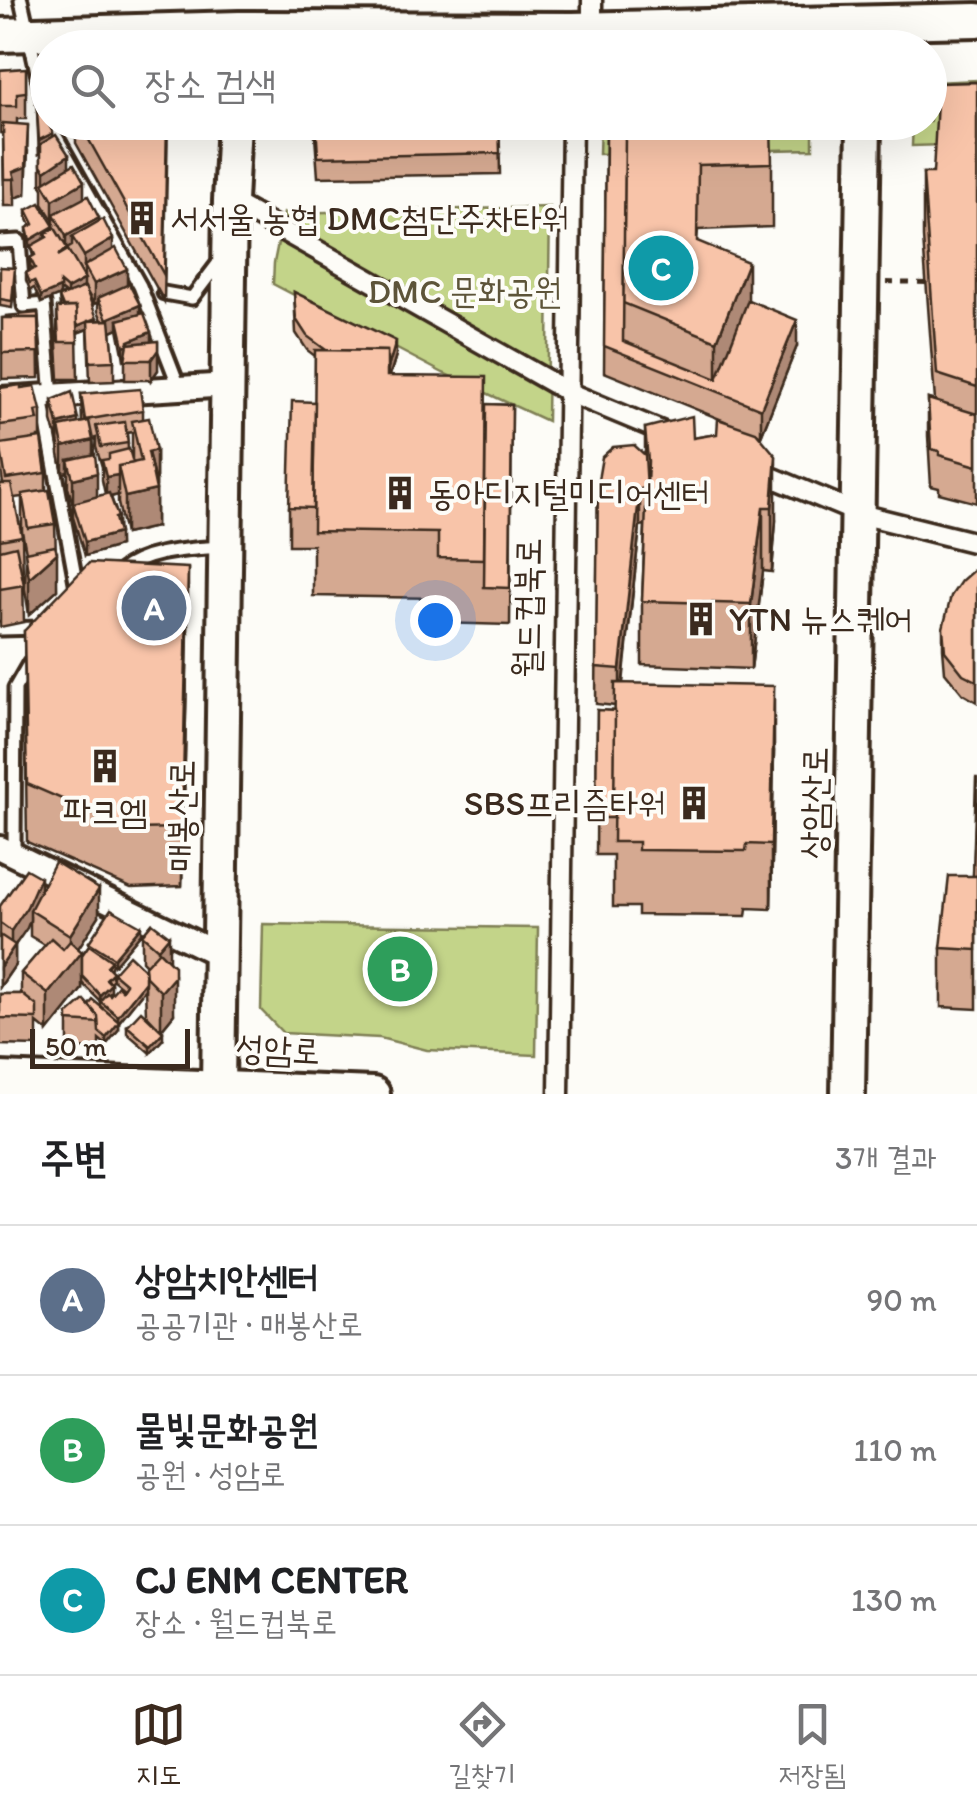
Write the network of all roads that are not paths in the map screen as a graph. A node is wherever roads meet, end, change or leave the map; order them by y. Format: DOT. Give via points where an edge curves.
graph roads {
  1 [pos="22,0"];
  2 [pos="977,20"];
  3 [pos="865,23"];
  4 [pos="239,25"];
  5 [pos="582,26"];
  6 [pos="114,30"];
  7 [pos="14,34"];
  8 [pos="30,75"];
  9 [pos="58,140"];
  10 [pos="233,140"];
  11 [pos="572,140"];
  12 [pos="864,140"];
  13 [pos="230,201"];
  14 [pos="0,242"];
  15 [pos="230,245"];
  16 [pos="164,293"];
  17 [pos="229,385"];
  18 [pos="177,390"];
  19 [pos="570,393"];
  20 [pos="47,396"];
  21 [pos="0,399"];
  22 [pos="697,446"];
  23 [pos="733,461"];
  24 [pos="60,501"];
  25 [pos="45,503"];
  26 [pos="860,514"];
  27 [pos="977,543"];
  28 [pos="225,547"];
  29 [pos="104,584"];
  30 [pos="92,593"];
  31 [pos="0,629"];
  32 [pos="17,860"];
  33 [pos="220,955"];
  34 [pos="0,1079"];
  35 [pos="218,1086"];
  36 [pos="372,1094"];
  37 [pos="560,1094"];
  38 [pos="848,1094"];
  1 -- 7 [label="lane"];
  2 -- 3 [label="main road"];
  3 -- 5 [label="main road"];
  4 -- 5 [label="main road"];
  4 -- 6 [label="main road"];
  7 -- 8 [label="lane"];
  9 -- 18 [label="lane" via="140,286"];
  10 -- 13 [label="main road, 매봉산로"];
  11 -- 19 [label="street, 월드컵북로"];
  12 -- 26 [label="main road, 상암산로"];
  13 -- 15 [label="main road, 매봉산로"];
  13 -- 19 [label="street"];
  14 -- 20 [label="lane" via="19,242 24,306 44,304"];
  15 -- 16 [label="lane" via="192,298"];
  15 -- 17 [label="main road, 매봉산로"];
  17 -- 18 [label="street"];
  17 -- 28 [label="main road, 매봉산로"];
  18 -- 20 [label="street"];
  19 -- 22 [label="street"];
  19 -- 37 [label="street, 월드컵북로"];
  20 -- 21 [label="street"];
  20 -- 24 [label="lane"];
  23 -- 26 [label="street"];
  24 -- 25 [label="lane"];
  24 -- 30 [label="lane" via="80,602"];
  26 -- 27 [label="street"];
  26 -- 38 [label="main road, 상암산로"];
  28 -- 29 [label="lane" via="170,551 127,565"];
  28 -- 33 [label="main road, 매봉산로"];
  31 -- 32 [label="lane" via="50,628 16,688"];
  32 -- 33 [label="street"];
  33 -- 35 [label="main road, 매봉산로"];
  34 -- 35 [label="main road, 성암로"];
  35 -- 36 [label="main road, 성암로"];
}
